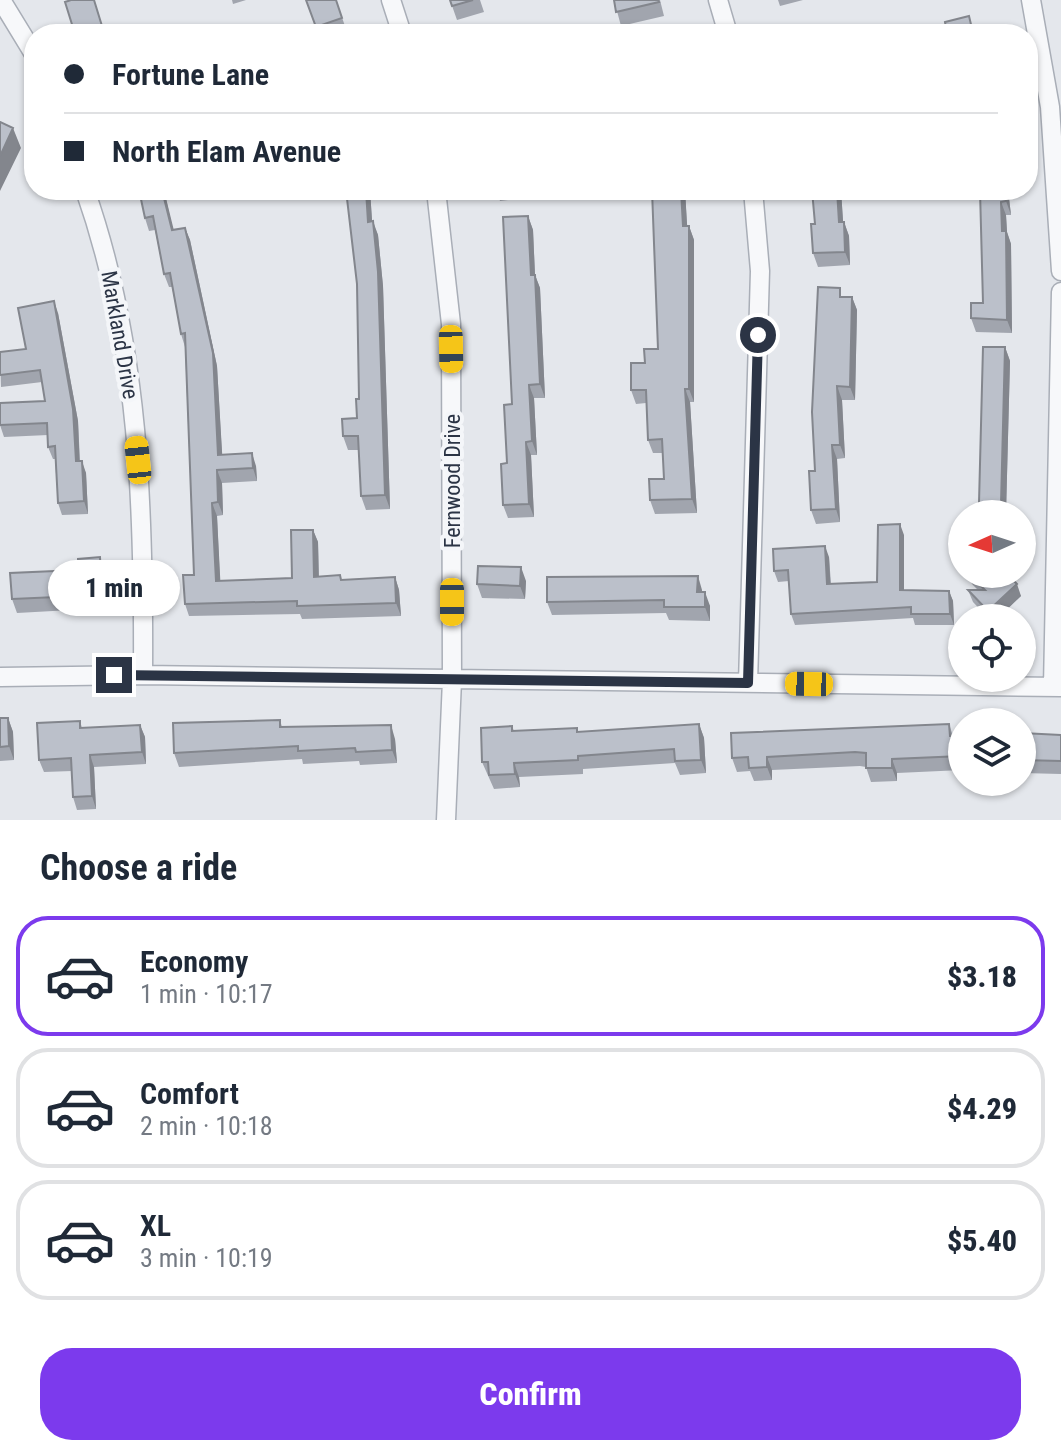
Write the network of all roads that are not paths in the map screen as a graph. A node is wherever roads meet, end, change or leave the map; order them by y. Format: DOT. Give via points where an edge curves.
graph roads {
  1 [pos="1,0"];
  2 [pos="391,0"];
  3 [pos="718,0"];
  4 [pos="1031,0"];
  5 [pos="399,24"];
  6 [pos="725,24"];
  7 [pos="1035,24"];
  8 [pos="24,38"];
  9 [pos="1038,39"];
  10 [pos="88,200"];
  11 [pos="437,200"];
  12 [pos="754,200"];
  13 [pos="1061,271"];
  14 [pos="1061,292"];
  15 [pos="143,675"];
  16 [pos="0,677"];
  17 [pos="452,680"];
  18 [pos="748,683"];
  19 [pos="1057,687"];
  20 [pos="446,820"];
  1 -- 8 [label="street"];
  2 -- 5 [label="street"];
  3 -- 6 [label="street"];
  4 -- 7 [label="street"];
  9 -- 13 [label="street" via="1050,107"];
  10 -- 15 [label="street, Markland Drive" via="104,245 131,394 144,551"];
  11 -- 17 [label="street, Fernwood Drive" via="451,324"];
  12 -- 18 [label="street" via="760,271"];
  14 -- 19 [label="street"];
  15 -- 16 [label="street"];
  15 -- 17 [label="street"];
  17 -- 18 [label="street"];
  17 -- 20 [label="street, Fernwood Drive"];
  18 -- 19 [label="street"];
}
